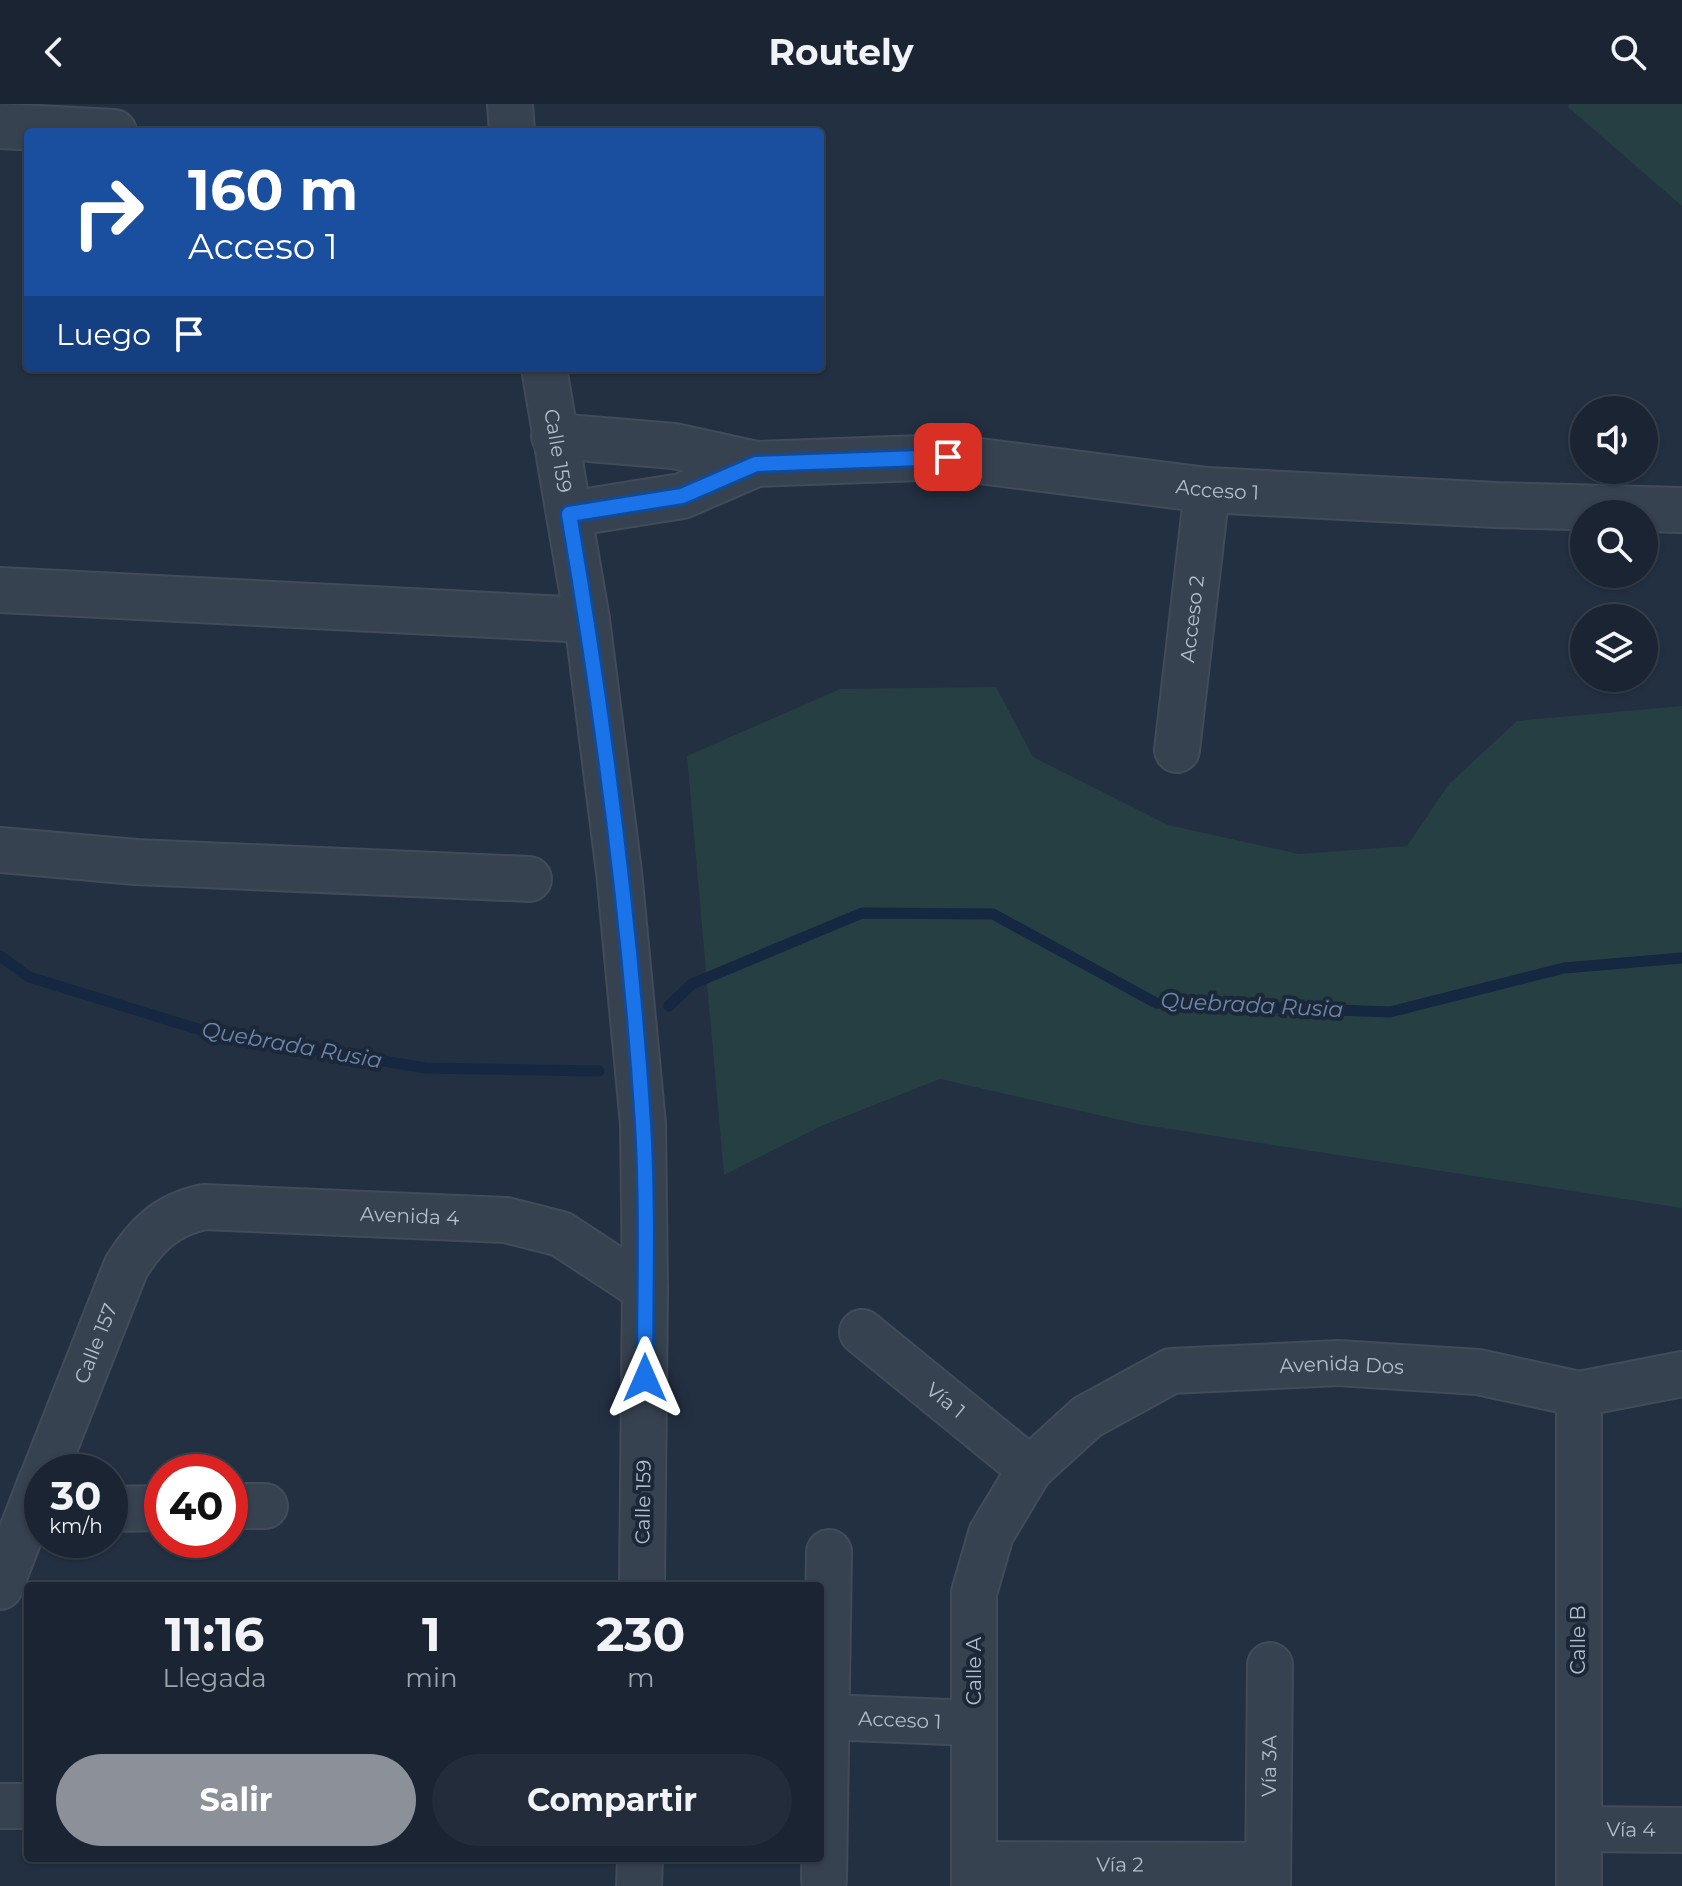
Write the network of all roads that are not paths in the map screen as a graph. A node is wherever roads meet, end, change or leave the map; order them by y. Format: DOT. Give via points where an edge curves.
graph roads {
  1 [pos="510,104"];
  2 [pos="0,126"];
  3 [pos="38,128"];
  4 [pos="512,128"];
  5 [pos="545,372"];
  6 [pos="554,436"];
  7 [pos="756,464"];
  8 [pos="1207,490"];
  9 [pos="1682,510"];
  10 [pos="569,514"];
  11 [pos="0,590"];
  12 [pos="587,620"];
  13 [pos="1177,750"];
  14 [pos="0,850"];
  15 [pos="529,879"];
  16 [pos="161,1224"];
  17 [pos="645,1289"];
  18 [pos="862,1332"];
  19 [pos="1682,1374"];
  20 [pos="1579,1394"];
  21 [pos="55,1454"];
  22 [pos="1030,1469"];
  23 [pos="24,1531"];
  24 [pos="829,1552"];
  25 [pos="642,1582"];
  26 [pos="0,1587"];
  27 [pos="1270,1665"];
  28 [pos="826,1717"];
  29 [pos="974,1723"];
  30 [pos="0,1806"];
  31 [pos="24,1806"];
  32 [pos="1579,1829"];
  33 [pos="1682,1830"];
  34 [pos="640,1862"];
  35 [pos="974,1875"];
  36 [pos="1267,1876"];
  37 [pos="824,1879"];
  38 [pos="639,1886"];
  39 [pos="1579,1886"];
  1 -- 4 [label="street"];
  2 -- 3 [label="street"];
  5 -- 6 [label="street, Calle 159"];
  6 -- 7 [label="street, Acceso 1" via="674,446"];
  6 -- 10 [label="street, Calle 159"];
  7 -- 8 [label="street, Acceso 1" via="948,457"];
  7 -- 10 [label="street, Acceso 1" via="682,496"];
  8 -- 9 [label="street, Acceso 1"];
  8 -- 13 [label="street, Acceso 2"];
  10 -- 12 [label="street, Calle 159"];
  11 -- 12 [label="street"];
  12 -- 17 [label="street, Calle 159" via="643,1124"];
  14 -- 15 [label="street" via="136,862"];
  16 -- 17 [label="street, Avenida 4" via="204,1207 506,1220 561,1234"];
  16 -- 21 [label="street, Calle 157" via="126,1267"];
  17 -- 25 [label="street, Calle 159"];
  18 -- 22 [label="street, Vía 1"];
  19 -- 20 [label="street, Avenida Dos"];
  20 -- 22 [label="street, Avenida Dos" via="1478,1372 1338,1363 1171,1371 1087,1417"];
  20 -- 32 [label="street, Calle B"];
  22 -- 29 [label="street, Calle A" via="991,1534 974,1593"];
  23 -- 26 [label="street, Calle 157"];
  24 -- 28 [label="street"];
  27 -- 36 [label="street, Vía 3A"];
  28 -- 29 [label="street, Acceso 1"];
  28 -- 37 [label="street"];
  29 -- 35 [label="street, Calle A"];
  30 -- 31 [label="street"];
  32 -- 33 [label="street, Vía 4"];
  32 -- 39 [label="street, Calle B"];
  34 -- 38 [label="street"];
  35 -- 36 [label="street, Vía 2"];
}
